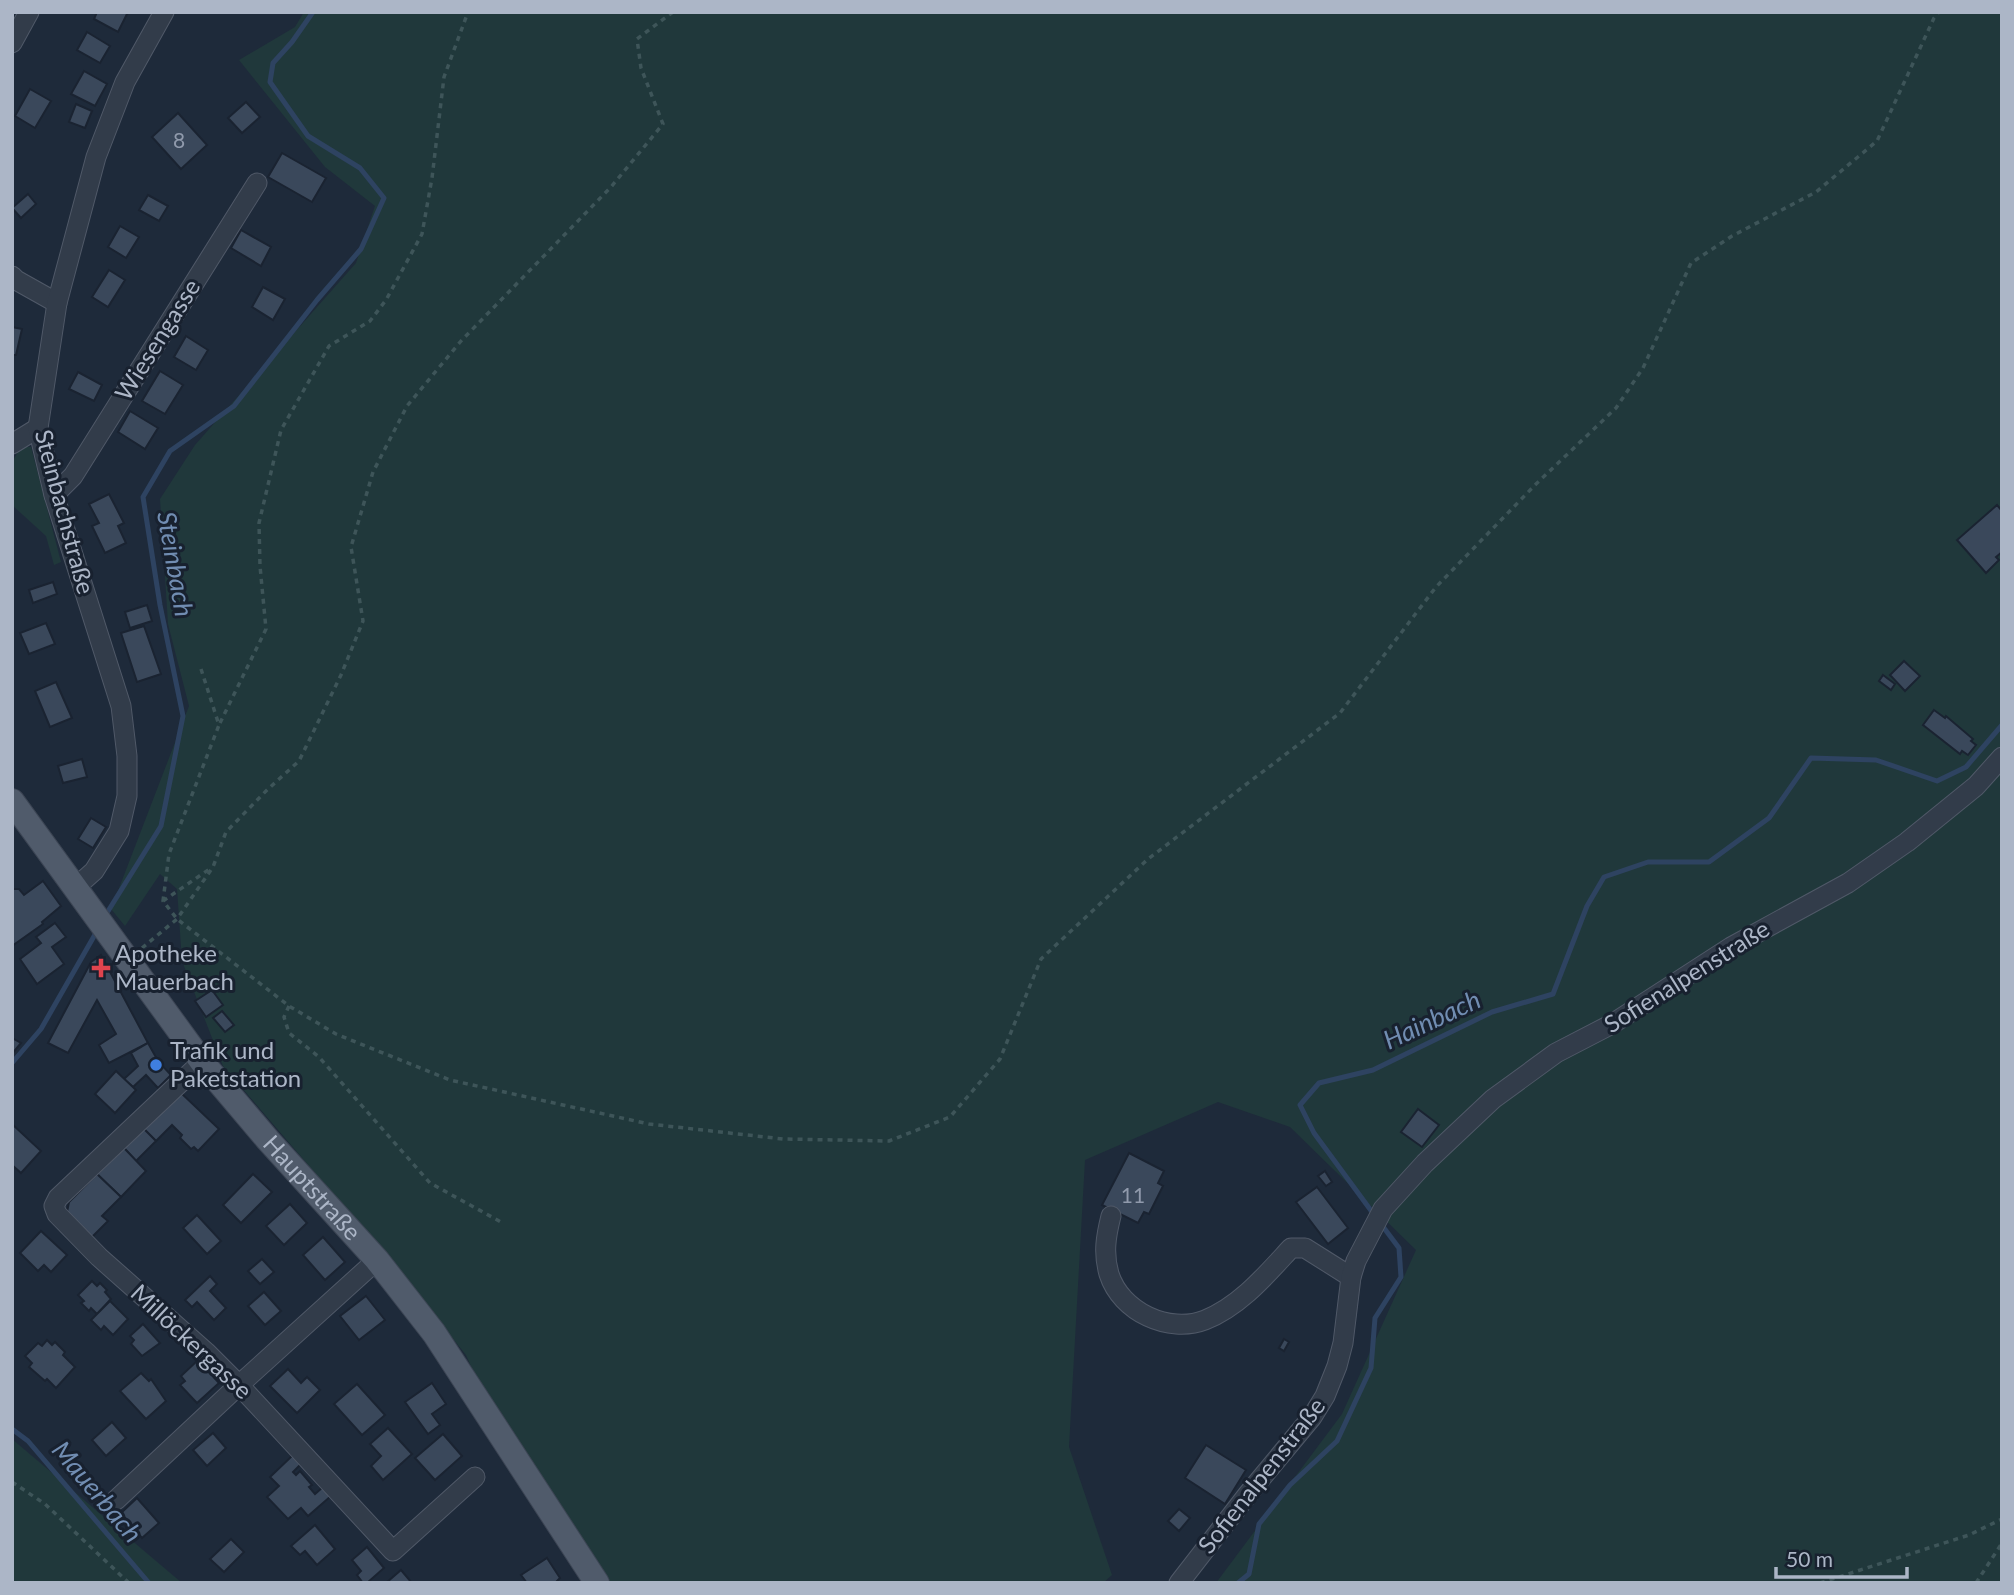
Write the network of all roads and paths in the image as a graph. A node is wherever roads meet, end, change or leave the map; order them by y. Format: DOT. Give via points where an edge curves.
graph roads {
  1 [pos="29,12"];
  2 [pos="164,12"];
  3 [pos="468,12"];
  4 [pos="673,12"];
  5 [pos="1939,12"];
  6 [pos="12,43"];
  7 [pos="257,183"];
  8 [pos="12,275"];
  9 [pos="57,303"];
  10 [pos="37,428"];
  11 [pos="12,444"];
  12 [pos="54,495"];
  13 [pos="201,668"];
  14 [pos="219,725"];
  15 [pos="2002,757"];
  16 [pos="12,802"];
  17 [pos="213,867"];
  18 [pos="76,887"];
  19 [pos="163,901"];
  20 [pos="177,919"];
  21 [pos="127,961"];
  22 [pos="289,1006"];
  23 [pos="202,1062"];
  24 [pos="1111,1216"];
  25 [pos="501,1222"];
  26 [pos="377,1260"];
  27 [pos="1351,1277"];
  28 [pos="239,1385"];
  29 [pos="475,1477"];
  30 [pos="12,1482"];
  31 [pos="116,1500"];
  32 [pos="2002,1519"];
  33 [pos="2002,1543"];
  34 [pos="130,1583"];
  35 [pos="597,1583"];
  36 [pos="1179,1583"];
  37 [pos="1821,1583"];
  38 [pos="1976,1583"];
  1 -- 6 [label="street"];
  2 -- 9 [label="street, Steinbachstraße" via="125,82 96,158"];
  3 -- 14 [label="path" via="444,77 422,234 370,321 329,345 281,429 259,523 266,629"];
  4 -- 17 [label="path" via="637,38 641,68 663,124 611,187 461,341 407,406 373,472 351,547 363,621 341,675 299,761 226,832"];
  5 -- 22 [label="path" via="1878,141 1816,191 1691,263 1643,368 1616,408 1436,587 1339,713 1148,859 1041,959 1000,1059 950,1117 889,1141 783,1139 649,1124 450,1080 336,1034"];
  7 -- 12 [label="street, Wiesengasse" via="73,475"];
  8 -- 9 [label="street"];
  9 -- 10 [label="street, Steinbachstraße"];
  10 -- 11 [label="street"];
  10 -- 12 [label="street, Steinbachstraße"];
  12 -- 18 [label="street, Steinbachstraße" via="121,706 127,756 127,796 119,831 94,871"];
  13 -- 14 [label="path"];
  14 -- 19 [label="path" via="169,854"];
  15 -- 27 [label="street, Sofienalpenstraße" via="1976,786 1848,883 1731,947 1612,1024 1556,1053 1493,1099 1383,1209"];
  16 -- 18 [label="main road, Hauptstraße"];
  17 -- 19 [label="path"];
  17 -- 20 [label="path"];
  18 -- 21 [label="main road, Hauptstraße"];
  19 -- 20 [label="path"];
  20 -- 21 [label="path"];
  20 -- 22 [label="path"];
  21 -- 23 [label="main road, Hauptstraße"];
  22 -- 25 [label="path" via="284,1017 289,1033 319,1057 430,1183"];
  23 -- 26 [label="main road, Hauptstraße"];
  23 -- 28 [label="street, Millöckergasse" via="54,1206 99,1257"];
  24 -- 27 [label="street" via="1105,1241 1115,1287 1136,1308 1164,1323 1203,1321 1221,1312 1291,1248 1305,1248"];
  26 -- 28 [label="street"];
  26 -- 35 [label="main road, Hauptstraße" via="434,1332"];
  27 -- 36 [label="street, Sofienalpenstraße" via="1343,1343 1325,1396"];
  28 -- 29 [label="street, Millöckergasse" via="393,1551"];
  28 -- 31 [label="street"];
  30 -- 34 [label="path" via="45,1504"];
  32 -- 37 [label="path" via="1969,1535"];
  33 -- 38 [label="path"];
}
